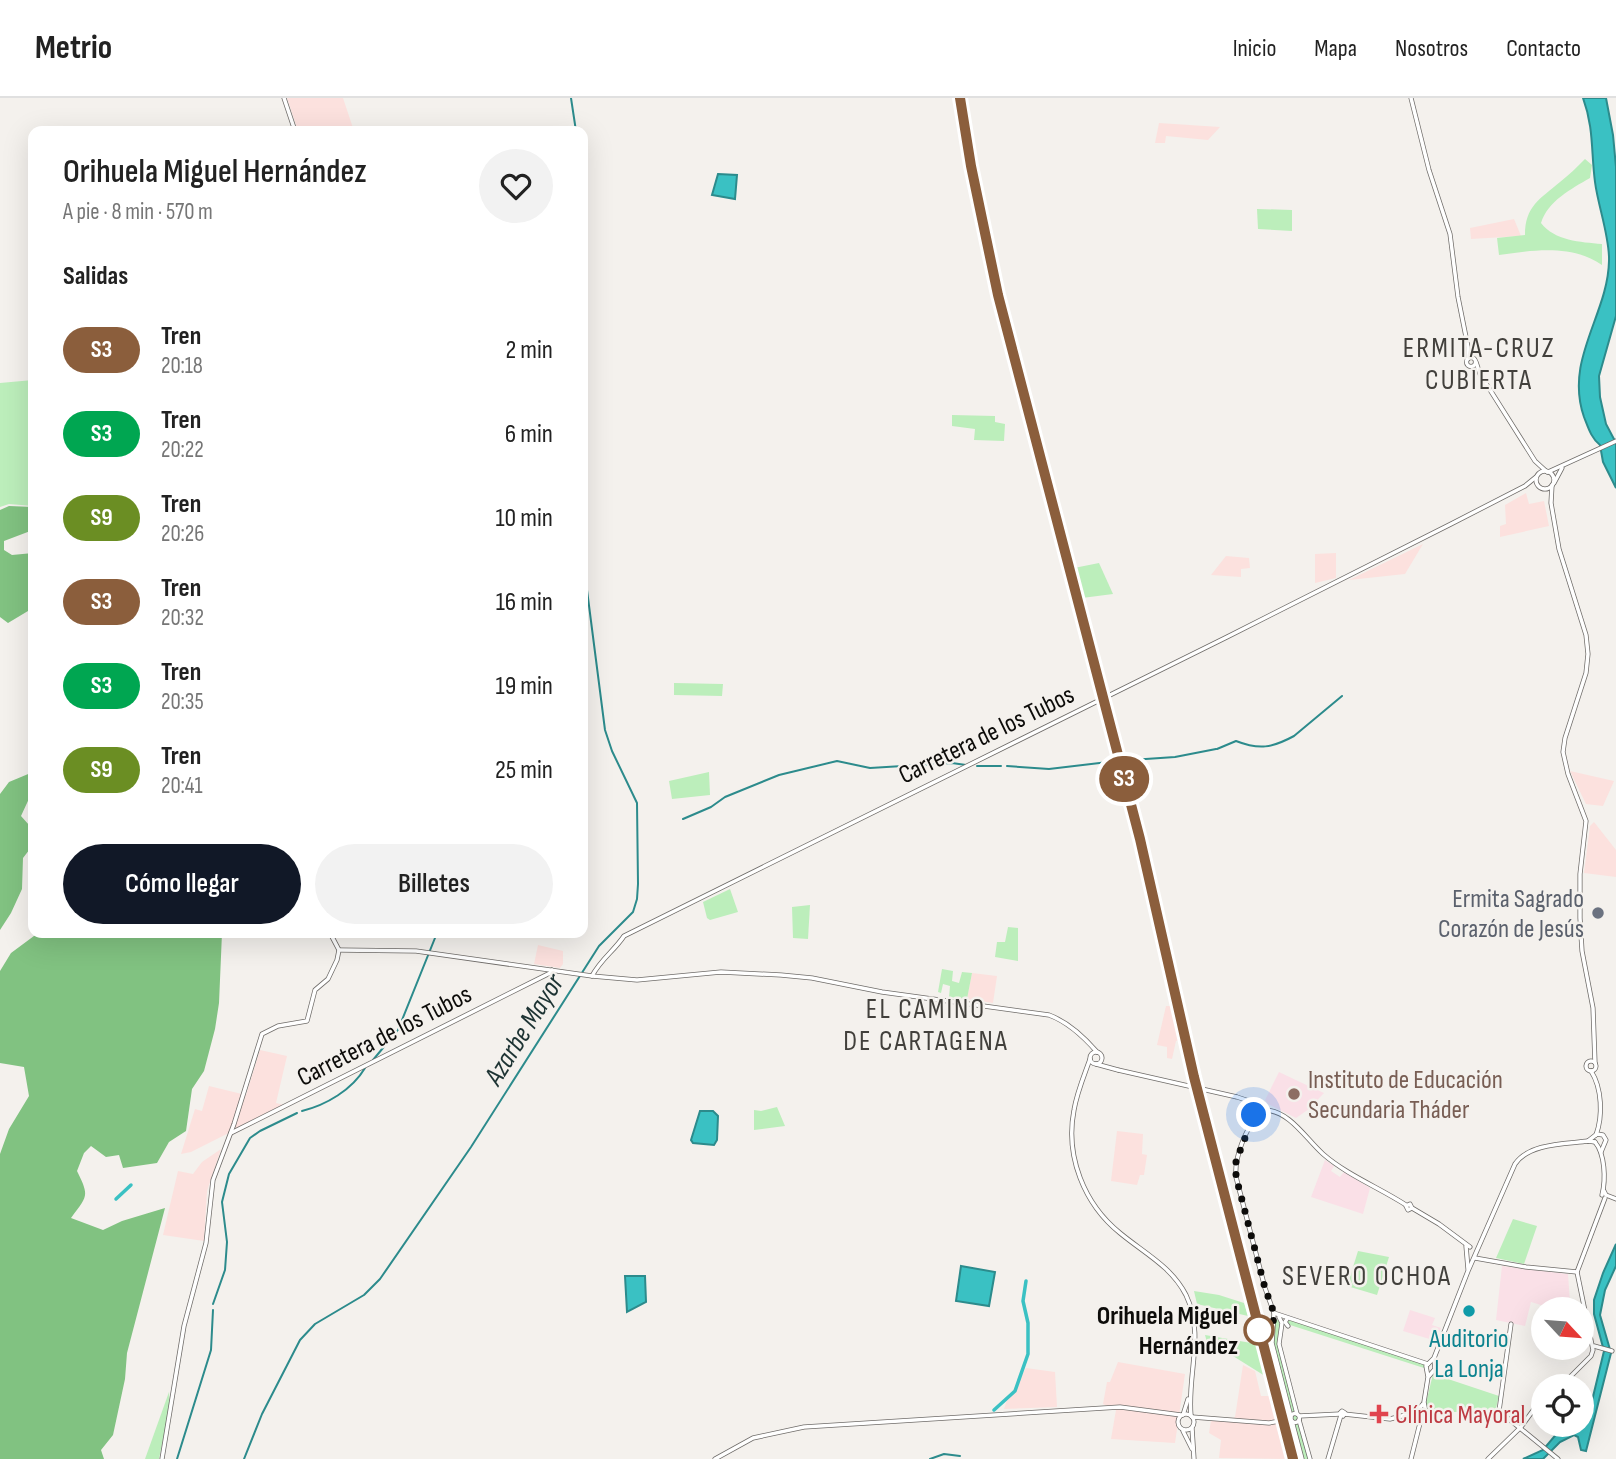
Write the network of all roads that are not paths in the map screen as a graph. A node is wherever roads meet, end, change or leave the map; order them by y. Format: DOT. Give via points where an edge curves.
graph roads {
  1 [pos="284,98"];
  2 [pos="1411,98"];
  3 [pos="293,126"];
  4 [pos="1616,441"];
  5 [pos="1535,461"];
  6 [pos="1563,467"];
  7 [pos="1547,472"];
  8 [pos="1537,476"];
  9 [pos="1537,485"];
  10 [pos="1552,485"];
  11 [pos="1525,486"];
  12 [pos="1542,489"];
  13 [pos="1551,503"];
  14 [pos="333,938"];
  15 [pos="339,950"];
  16 [pos="552,970"];
  17 [pos="592,976"];
  18 [pos="1084,1039"];
  19 [pos="1097,1052"];
  20 [pos="1593,1053"];
  21 [pos="1093,1060"];
  22 [pos="1101,1060"];
  23 [pos="1589,1062"];
  24 [pos="1595,1065"];
  25 [pos="1108,1067"];
  26 [pos="1591,1071"];
  27 [pos="1595,1078"];
  28 [pos="1243,1099"];
  29 [pos="1255,1103"];
  30 [pos="1264,1108"];
  31 [pos="1255,1111"];
  32 [pos="1600,1124"];
  33 [pos="231,1133"];
  34 [pos="1603,1135"];
  35 [pos="1596,1139"];
  36 [pos="1604,1143"];
  37 [pos="1601,1155"];
  38 [pos="1605,1196"];
  39 [pos="1616,1199"];
  40 [pos="1473,1252"];
  41 [pos="1467,1257"];
  42 [pos="1468,1271"];
  43 [pos="1577,1272"];
  44 [pos="1583,1297"];
  45 [pos="1277,1316"];
  46 [pos="1289,1319"];
  47 [pos="1511,1324"];
  48 [pos="1288,1326"];
  49 [pos="1594,1346"];
  50 [pos="1612,1351"];
  51 [pos="1587,1360"];
  52 [pos="1432,1362"];
  53 [pos="1430,1372"];
  54 [pos="1574,1374"];
  55 [pos="1191,1391"];
  56 [pos="1423,1408"];
  57 [pos="1163,1413"];
  58 [pos="1531,1413"];
  59 [pos="1342,1414"];
  60 [pos="1182,1415"];
  61 [pos="1418,1415"];
  62 [pos="1192,1416"];
  63 [pos="1203,1416"];
  64 [pos="1300,1417"];
  65 [pos="1291,1419"];
  66 [pos="1194,1425"];
  67 [pos="1521,1427"];
  68 [pos="1180,1428"];
  69 [pos="1194,1458"];
  70 [pos="162,1459"];
  71 [pos="715,1459"];
  72 [pos="1302,1459"];
  73 [pos="1310,1459"];
  74 [pos="1328,1459"];
  75 [pos="1411,1459"];
  76 [pos="1488,1459"];
  77 [pos="1558,1459"];
  1 -- 3 [label="main road"];
  2 -- 5 [label="main road" via="1450,234 1472,361"];
  4 -- 6 [label="main road"];
  5 -- 7 [label="main road"];
  5 -- 8 [label="main road"];
  6 -- 7 [label="main road"];
  6 -- 10 [label="main road"];
  7 -- 8 [label="main road"];
  7 -- 10 [label="main road"];
  8 -- 9 [label="main road"];
  8 -- 11 [label="main road, Carretera de los Tubos"];
  9 -- 11 [label="main road, Carretera de los Tubos"];
  9 -- 12 [label="main road"];
  10 -- 12 [label="main road"];
  10 -- 13 [label="main road"];
  11 -- 17 [label="main road, Carretera de los Tubos" via="624,936"];
  12 -- 13 [label="main road"];
  13 -- 20 [label="main road" via="1588,654 1563,752 1586,821 1580,918 1593,1008"];
  14 -- 15 [label="main road"];
  15 -- 16 [label="main road" via="430,952"];
  15 -- 33 [label="main road" via="328,979 315,990 307,1021 262,1034"];
  16 -- 17 [label="main road"];
  16 -- 33 [label="main road, Carretera de los Tubos"];
  17 -- 18 [label="main road" via="637,980 739,972 812,978 1049,1015"];
  18 -- 19 [label="main road"];
  18 -- 21 [label="main road"];
  19 -- 21 [label="main road"];
  19 -- 22 [label="main road"];
  20 -- 23 [label="main road"];
  20 -- 24 [label="main road"];
  21 -- 22 [label="main road"];
  21 -- 25 [label="main road"];
  21 -- 55 [label="main road" via="1076,1097 1072,1124 1077,1169 1092,1202 1108,1222 1167,1269 1186,1296 1196,1335"];
  22 -- 25 [label="main road"];
  23 -- 24 [label="main road"];
  23 -- 26 [label="main road" via="1586,1068"];
  24 -- 26 [label="main road"];
  24 -- 27 [label="main road"];
  25 -- 28 [label="main road, bridge"];
  26 -- 27 [label="main road"];
  27 -- 32 [label="main road"];
  28 -- 29 [label="main road"];
  28 -- 31 [label="main road"];
  29 -- 30 [label="main road"];
  29 -- 31 [label="main road"];
  30 -- 31 [label="main road"];
  30 -- 40 [label="main road" via="1292,1122 1325,1156 1439,1223"];
  31 -- 45 [label="main road" via="1236,1161 1236,1177 1265,1288"];
  32 -- 34 [label="main road"];
  32 -- 35 [label="main road"];
  33 -- 70 [label="main road" via="210,1191 206,1243 184,1326"];
  34 -- 35 [label="main road"];
  34 -- 36 [label="main road"];
  35 -- 36 [label="main road"];
  35 -- 37 [label="main road"];
  35 -- 40 [label="main road" via="1524,1154"];
  36 -- 37 [label="main road"];
  37 -- 38 [label="main road"];
  38 -- 39 [label="main road"];
  38 -- 43 [label="main road"];
  40 -- 41 [label="main road"];
  40 -- 41 [label="main road"];
  40 -- 42 [label="main road"];
  40 -- 43 [label="main road" via="1492,1261"];
  41 -- 42 [label="main road"];
  42 -- 52 [label="main road"];
  43 -- 44 [label="main road"];
  45 -- 46 [label="main road"];
  45 -- 64 [label="main road" via="1282,1323 1279,1344"];
  45 -- 65 [label="main road" via="1272,1343"];
  46 -- 48 [label="main road" via="1285,1321"];
  46 -- 52 [label="main road"];
  47 -- 67 [label="main road" via="1499,1412"];
  49 -- 50 [label="main road"];
  51 -- 54 [label="main road"];
  52 -- 53 [label="main road" via="1435,1369"];
  52 -- 53 [label="main road" via="1426,1368"];
  53 -- 56 [label="main road"];
  55 -- 60 [label="main road"];
  55 -- 62 [label="main road"];
  56 -- 61 [label="main road"];
  56 -- 61 [label="main road"];
  57 -- 60 [label="main road"];
  57 -- 68 [label="main road"];
  57 -- 71 [label="main road" via="1120,1407 804,1427 753,1438"];
  58 -- 67 [label="main road"];
  59 -- 61 [label="main road" via="1390,1419"];
  59 -- 64 [label="main road"];
  59 -- 74 [label="main road"];
  60 -- 62 [label="main road"];
  60 -- 68 [label="main road"];
  61 -- 75 [label="main road"];
  62 -- 63 [label="main road"];
  62 -- 66 [label="main road"];
  63 -- 65 [label="main road" via="1269,1423"];
  63 -- 66 [label="main road"];
  64 -- 65 [label="main road" via="1296,1422"];
  64 -- 65 [label="main road" via="1293,1414"];
  64 -- 73 [label="main road"];
  65 -- 72 [label="main road"];
  66 -- 68 [label="main road" via="1187,1431"];
  66 -- 69 [label="main road"];
  67 -- 76 [label="main road"];
  67 -- 77 [label="main road"];
  68 -- 69 [label="main road"];
}
